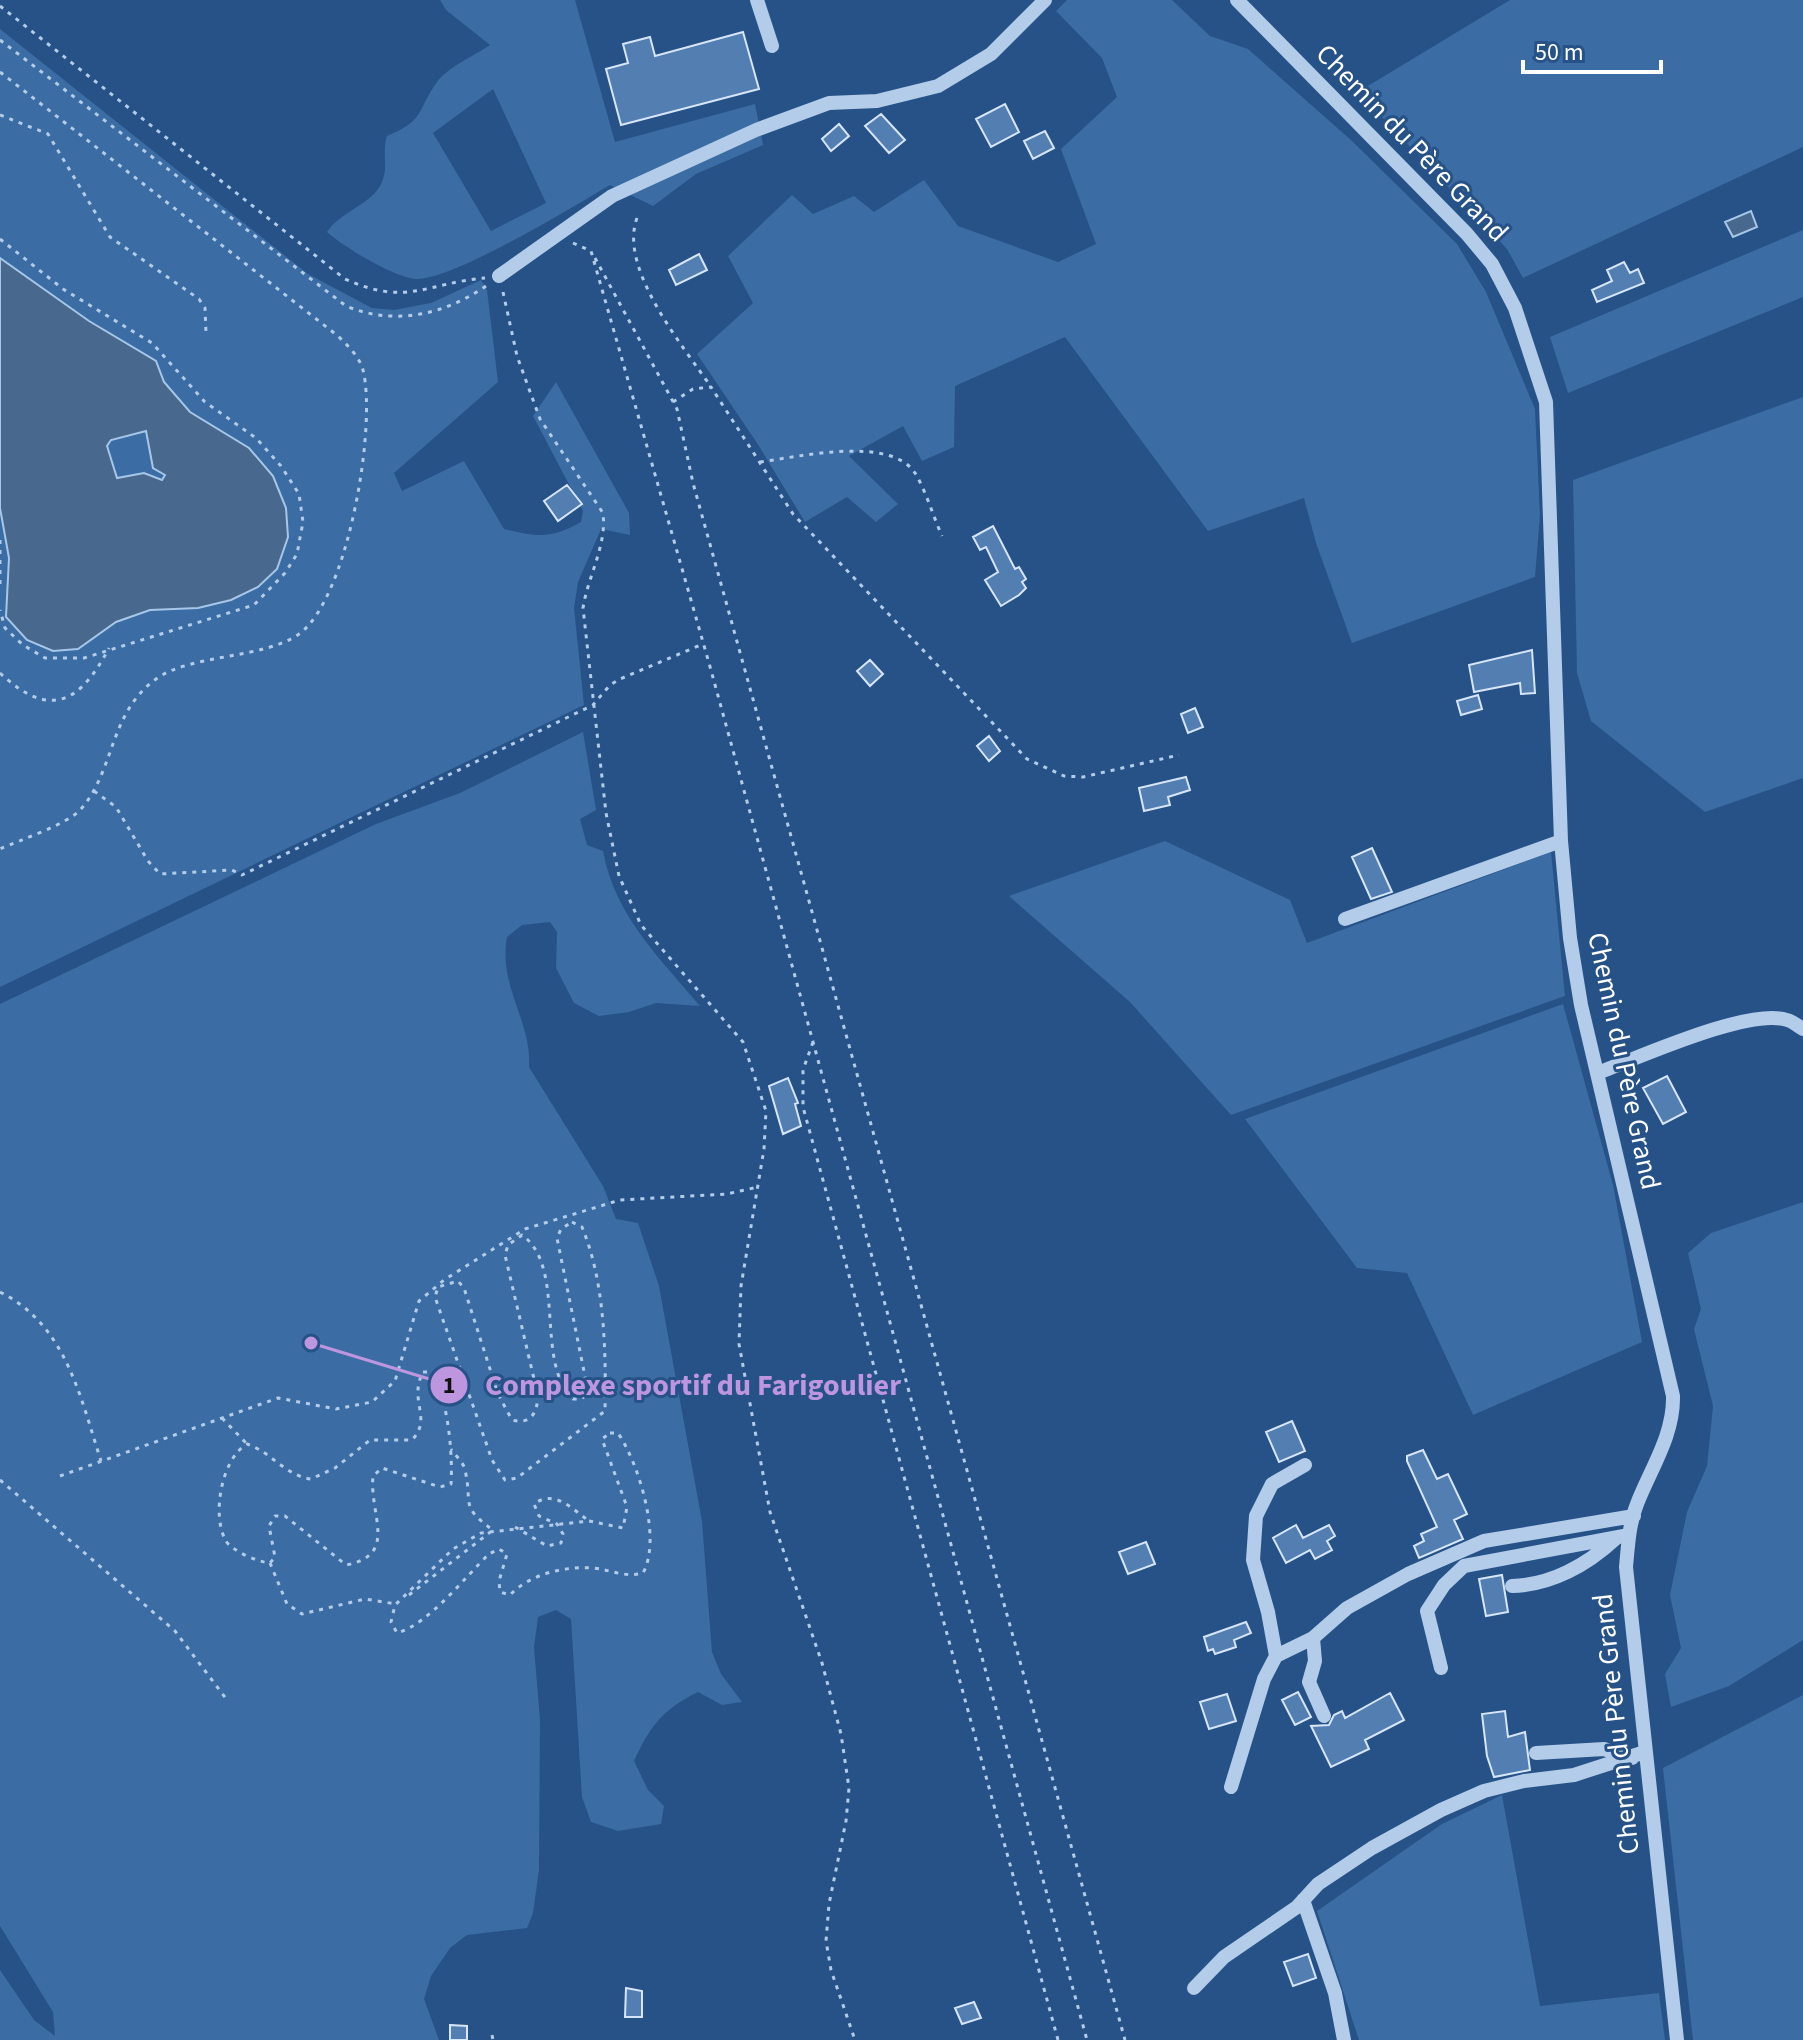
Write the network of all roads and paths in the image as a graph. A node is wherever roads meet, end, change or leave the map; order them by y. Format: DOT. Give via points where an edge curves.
graph roads {
  1 [pos="757,0"];
  2 [pos="1045,0"];
  3 [pos="1237,0"];
  4 [pos="0,6"];
  5 [pos="0,40"];
  6 [pos="772,46"];
  7 [pos="0,72"];
  8 [pos="0,115"];
  9 [pos="637,218"];
  10 [pos="0,239"];
  11 [pos="554,240"];
  12 [pos="591,251"];
  13 [pos="499,276"];
  14 [pos="206,333"];
  15 [pos="711,387"];
  16 [pos="673,402"];
  17 [pos="760,462"];
  18 [pos="942,536"];
  19 [pos="0,540"];
  20 [pos="0,586"];
  21 [pos="0,610"];
  22 [pos="703,644"];
  23 [pos="109,648"];
  24 [pos="0,673"];
  25 [pos="593,705"];
  26 [pos="1179,755"];
  27 [pos="94,791"];
  28 [pos="1561,841"];
  29 [pos="0,849"];
  30 [pos="1345,919"];
  31 [pos="1803,1029"];
  32 [pos="813,1042"];
  33 [pos="1597,1073"];
  34 [pos="758,1187"];
  35 [pos="0,1292"];
  36 [pos="605,1411"];
  37 [pos="222,1418"];
  38 [pos="247,1444"];
  39 [pos="449,1447"];
  40 [pos="101,1461"];
  41 [pos="1305,1465"];
  42 [pos="60,1476"];
  43 [pos="0,1480"];
  44 [pos="1634,1516"];
  45 [pos="589,1521"];
  46 [pos="557,1524"];
  47 [pos="515,1527"];
  48 [pos="493,1530"];
  49 [pos="1622,1537"];
  50 [pos="270,1563"];
  51 [pos="1512,1586"];
  52 [pos="395,1605"];
  53 [pos="1313,1638"];
  54 [pos="1276,1656"];
  55 [pos="1441,1668"];
  56 [pos="227,1700"];
  57 [pos="1324,1716"];
  58 [pos="1536,1753"];
  59 [pos="1638,1755"];
  60 [pos="1231,1787"];
  61 [pos="1303,1900"];
  62 [pos="1194,1988"];
  63 [pos="855,2040"];
  64 [pos="1058,2040"];
  65 [pos="1087,2040"];
  66 [pos="1125,2040"];
  67 [pos="1344,2040"];
  68 [pos="1677,2040"];
  1 -- 6 [label="street"];
  2 -- 11 [label="street" via="991,54 938,86 877,101 829,103 756,130 639,181"];
  3 -- 28 [label="street, Chemin du Père Grand" via="1467,234 1492,264 1515,308 1543,391 1550,434"];
  4 -- 13 [label="path" via="345,279 397,294"];
  5 -- 13 [label="path" via="346,306 369,316 405,318 445,307"];
  7 -- 27 [label="path" via="338,336 362,366 365,382 366,430 351,529 326,601 312,623 297,636 155,680 123,715"];
  8 -- 14 [label="path" via="48,134 110,237 199,299 205,308"];
  9 -- 15 [label="path" via="638,261 649,291"];
  10 -- 23 [label="path" via="63,289 152,343 205,402 256,438 299,494 303,522 297,554 254,605"];
  11 -- 12 [label="path"];
  11 -- 13 [label="street"];
  12 -- 16 [label="path"];
  12 -- 22 [label="path"];
  13 -- 25 [label="path" via="517,356 540,419 603,513 605,529 583,608"];
  15 -- 16 [label="path" via="693,389"];
  15 -- 17 [label="path"];
  16 -- 66 [label="path"];
  17 -- 18 [label="path" via="830,452 890,454 914,472"];
  17 -- 26 [label="path" via="793,514 1027,759 1064,776 1083,777"];
  19 -- 20 [label="path"];
  21 -- 23 [label="path" via="5,628 45,658 84,658"];
  22 -- 25 [label="path" via="620,679"];
  22 -- 32 [label="path"];
  23 -- 24 [label="path" via="71,698 36,697"];
  25 -- 27 [label="path" via="242,875 232,870 160,874 116,807"];
  25 -- 34 [label="path" via="606,813 629,903 641,925 720,1012 752,1062 766,1111"];
  27 -- 29 [label="path" via="79,812"];
  28 -- 30 [label="street"];
  28 -- 33 [label="street, Chemin du Père Grand" via="1572,952"];
  31 -- 33 [label="street" via="1785,1019 1758,1018"];
  32 -- 64 [label="path" via="803,1070 803,1107"];
  32 -- 65 [label="path"];
  33 -- 44 [label="street, Chemin du Père Grand" via="1673,1396 1667,1435"];
  34 -- 37 [label="path" via="727,1194 620,1200 525,1229 419,1301 395,1381 372,1402 336,1409 278,1398"];
  34 -- 63 [label="path" via="741,1286 739,1344 770,1512 841,1734 849,1788 826,1941"];
  35 -- 40 [label="path" via="27,1307 58,1345"];
  36 -- 36 [label="path" via="517,1478 505,1480 492,1460 440,1312 438,1287 458,1281 464,1288 498,1394 512,1420 522,1423 537,1410 538,1396 505,1255 515,1237 531,1241 543,1273 558,1378 573,1399 582,1399 588,1391 557,1238 572,1222 582,1227 600,1310"];
  37 -- 38 [label="path"];
  37 -- 40 [label="path"];
  38 -- 39 [label="path" via="300,1478 321,1476 370,1440 412,1440 422,1423 415,1388 423,1372 431,1372 440,1384"];
  38 -- 50 [label="path" via="230,1461 221,1528 227,1544"];
  39 -- 48 [label="path" via="465,1468 466,1499 475,1517"];
  39 -- 50 [label="path" via="451,1484 440,1487 382,1468 373,1476 378,1540 375,1554 366,1562 346,1565 285,1516 275,1516 269,1526 275,1557"];
  40 -- 42 [label="path"];
  41 -- 54 [label="street" via="1272,1484 1256,1516 1253,1560"];
  43 -- 56 [label="path" via="175,1631"];
  44 -- 49 [label="street, Chemin du Père Grand"];
  44 -- 53 [label="street" via="1484,1541 1347,1608"];
  45 -- 46 [label="path"];
  45 -- 46 [label="path" via="555,1497 534,1504 539,1516"];
  45 -- 52 [label="path" via="623,1528 627,1521 621,1486 602,1439 618,1433 638,1476 649,1527 650,1560 643,1573 631,1577 594,1568 558,1571 521,1583 510,1595 500,1592 507,1554 499,1549 409,1630 397,1633 391,1622"];
  46 -- 47 [label="path"];
  46 -- 47 [label="path" via="563,1534 554,1546"];
  47 -- 48 [label="path"];
  48 -- 52 [label="path"];
  48 -- 52 [label="path" via="453,1549"];
  49 -- 51 [label="street" via="1569,1571 1529,1586"];
  49 -- 55 [label="street" via="1464,1566 1427,1611"];
  49 -- 59 [label="street, Chemin du Père Grand"];
  50 -- 52 [label="path" via="287,1604 302,1614 365,1599"];
  53 -- 54 [label="street"];
  53 -- 57 [label="street" via="1315,1661 1309,1682"];
  54 -- 60 [label="street"];
  58 -- 59 [label="street" via="1604,1749"];
  59 -- 61 [label="street" via="1574,1775 1484,1791 1372,1848"];
  59 -- 68 [label="street, Chemin du Père Grand"];
  61 -- 62 [label="street" via="1224,1957"];
  61 -- 67 [label="street" via="1335,1993"];
}
